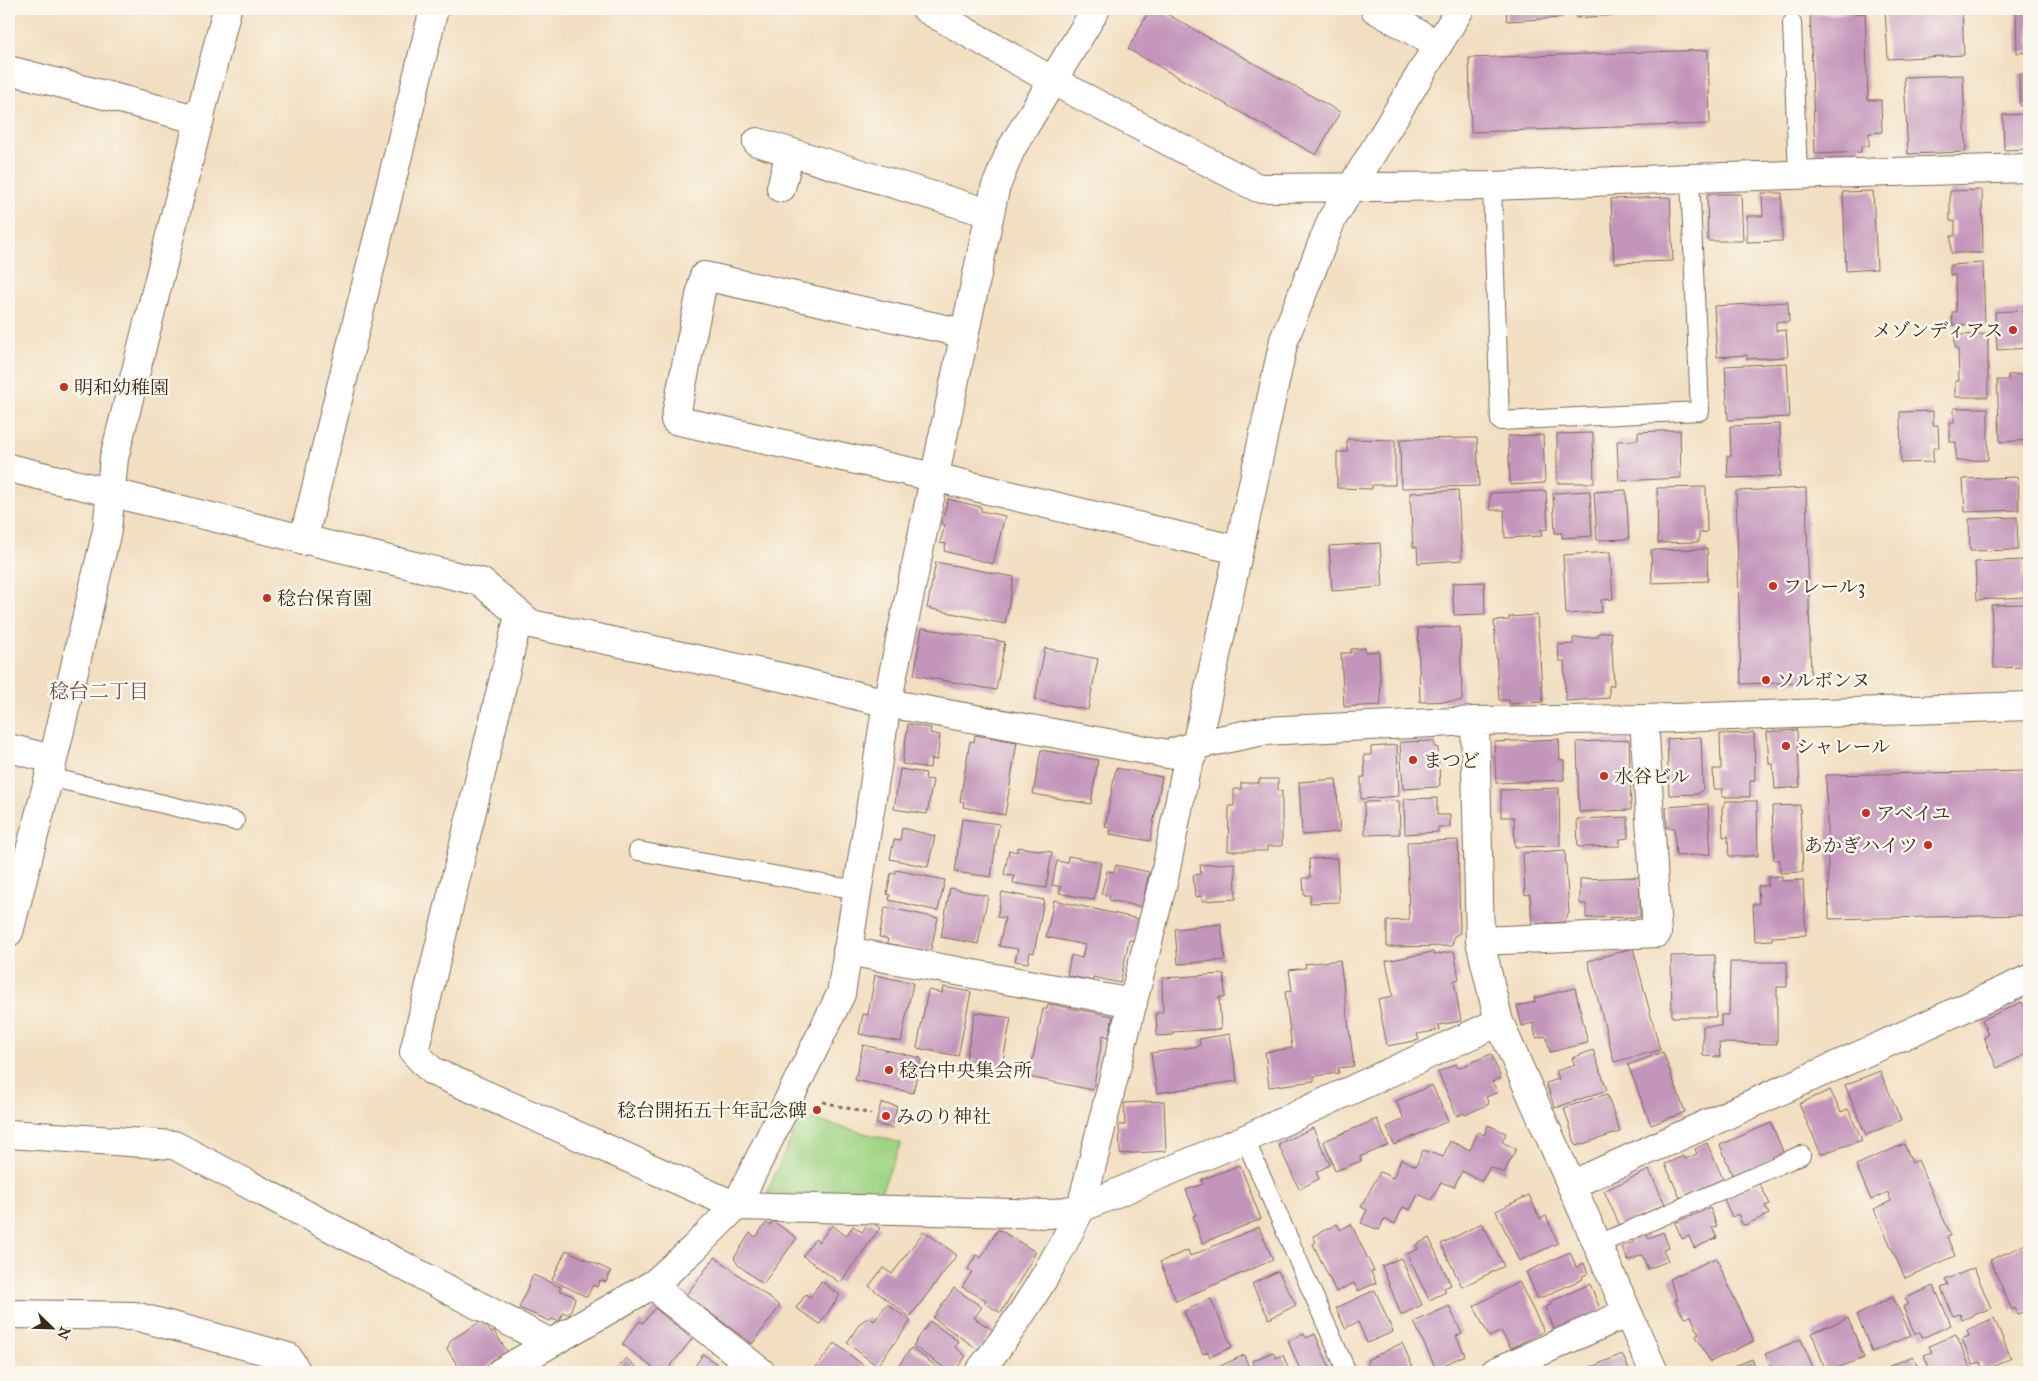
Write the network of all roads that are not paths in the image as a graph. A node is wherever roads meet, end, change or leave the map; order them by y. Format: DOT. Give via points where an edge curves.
graph roads {
  1 [pos="227,9"];
  2 [pos="434,9"];
  3 [pos="926,9"];
  4 [pos="1096,9"];
  5 [pos="1375,9"];
  6 [pos="1460,9"];
  7 [pos="1792,23"];
  8 [pos="1438,45"];
  9 [pos="9,70"];
  10 [pos="1053,81"];
  11 [pos="200,120"];
  12 [pos="757,142"];
  13 [pos="790,152"];
  14 [pos="2029,168"];
  15 [pos="1798,175"];
  16 [pos="1690,178"];
  17 [pos="1492,186"];
  18 [pos="780,188"];
  19 [pos="1352,189"];
  20 [pos="989,213"];
  21 [pos="963,333"];
  22 [pos="9,468"];
  23 [pos="934,477"];
  24 [pos="111,493"];
  25 [pos="303,541"];
  26 [pos="1237,550"];
  27 [pos="519,615"];
  28 [pos="888,703"];
  29 [pos="2029,706"];
  30 [pos="1644,719"];
  31 [pos="1475,722"];
  32 [pos="1196,745"];
  33 [pos="9,748"];
  34 [pos="51,768"];
  35 [pos="235,821"];
  36 [pos="638,851"];
  37 [pos="857,890"];
  38 [pos="9,932"];
  39 [pos="1480,941"];
  40 [pos="848,951"];
  41 [pos="2029,978"];
  42 [pos="1133,1003"];
  43 [pos="1499,1022"];
  44 [pos="9,1134"];
  45 [pos="1245,1139"];
  46 [pos="1801,1155"];
  47 [pos="1571,1185"];
  48 [pos="736,1206"];
  49 [pos="1081,1208"];
  50 [pos="1597,1245"];
  51 [pos="655,1283"];
  52 [pos="1627,1313"];
  53 [pos="9,1314"];
  54 [pos="550,1343"];
  55 [pos="297,1372"];
  56 [pos="501,1372"];
  57 [pos="761,1372"];
  58 [pos="979,1372"];
  59 [pos="1347,1372"];
  60 [pos="1495,1372"];
  61 [pos="1654,1372"];
  1 -- 11 [label="street"];
  2 -- 25 [label="street"];
  3 -- 10 [label="street"];
  4 -- 10 [label="street"];
  5 -- 8 [label="street"];
  6 -- 8 [label="street"];
  7 -- 15 [label="lane"];
  8 -- 19 [label="street"];
  9 -- 11 [label="street"];
  10 -- 19 [label="street" via="1258,188"];
  10 -- 20 [label="street" via="1011,149"];
  11 -- 24 [label="street" via="114,458"];
  12 -- 13 [label="street"];
  13 -- 18 [label="street"];
  13 -- 20 [label="street"];
  14 -- 15 [label="street"];
  15 -- 16 [label="street"];
  16 -- 17 [label="street"];
  16 -- 17 [label="lane" via="1700,411 1500,421"];
  17 -- 19 [label="street"];
  19 -- 26 [label="street" via="1332,219 1284,340"];
  20 -- 21 [label="street"];
  21 -- 23 [label="street"];
  21 -- 23 [label="street" via="704,276 675,420"];
  22 -- 24 [label="street"];
  23 -- 26 [label="street"];
  23 -- 28 [label="street"];
  24 -- 25 [label="street"];
  24 -- 34 [label="street" via="107,530"];
  25 -- 27 [label="street" via="481,582"];
  26 -- 32 [label="street"];
  27 -- 28 [label="street" via="531,624"];
  27 -- 48 [label="street" via="414,1052 432,1071"];
  28 -- 32 [label="street" via="1168,754"];
  28 -- 37 [label="street"];
  29 -- 30 [label="street"];
  30 -- 31 [label="street"];
  30 -- 39 [label="street" via="1657,933"];
  31 -- 32 [label="street" via="1263,731"];
  31 -- 39 [label="street"];
  32 -- 42 [label="street" via="1185,774 1165,874"];
  33 -- 34 [label="street"];
  34 -- 35 [label="lane"];
  34 -- 38 [label="street"];
  36 -- 37 [label="lane"];
  37 -- 40 [label="street"];
  39 -- 43 [label="street"];
  40 -- 42 [label="street"];
  40 -- 48 [label="street" via="841,994"];
  41 -- 47 [label="street"];
  42 -- 49 [label="street"];
  43 -- 45 [label="street"];
  43 -- 47 [label="street"];
  44 -- 54 [label="street" via="174,1145"];
  45 -- 49 [label="street"];
  45 -- 59 [label="lane"];
  46 -- 50 [label="lane"];
  47 -- 50 [label="street"];
  48 -- 49 [label="street" via="1050,1214"];
  48 -- 51 [label="street"];
  49 -- 58 [label="street" via="1066,1241 1010,1333"];
  50 -- 52 [label="street"];
  51 -- 54 [label="street"];
  51 -- 57 [label="street" via="667,1298"];
  52 -- 60 [label="street"];
  52 -- 61 [label="street"];
  53 -- 55 [label="street" via="135,1316 288,1357"];
  54 -- 56 [label="street"];
}
